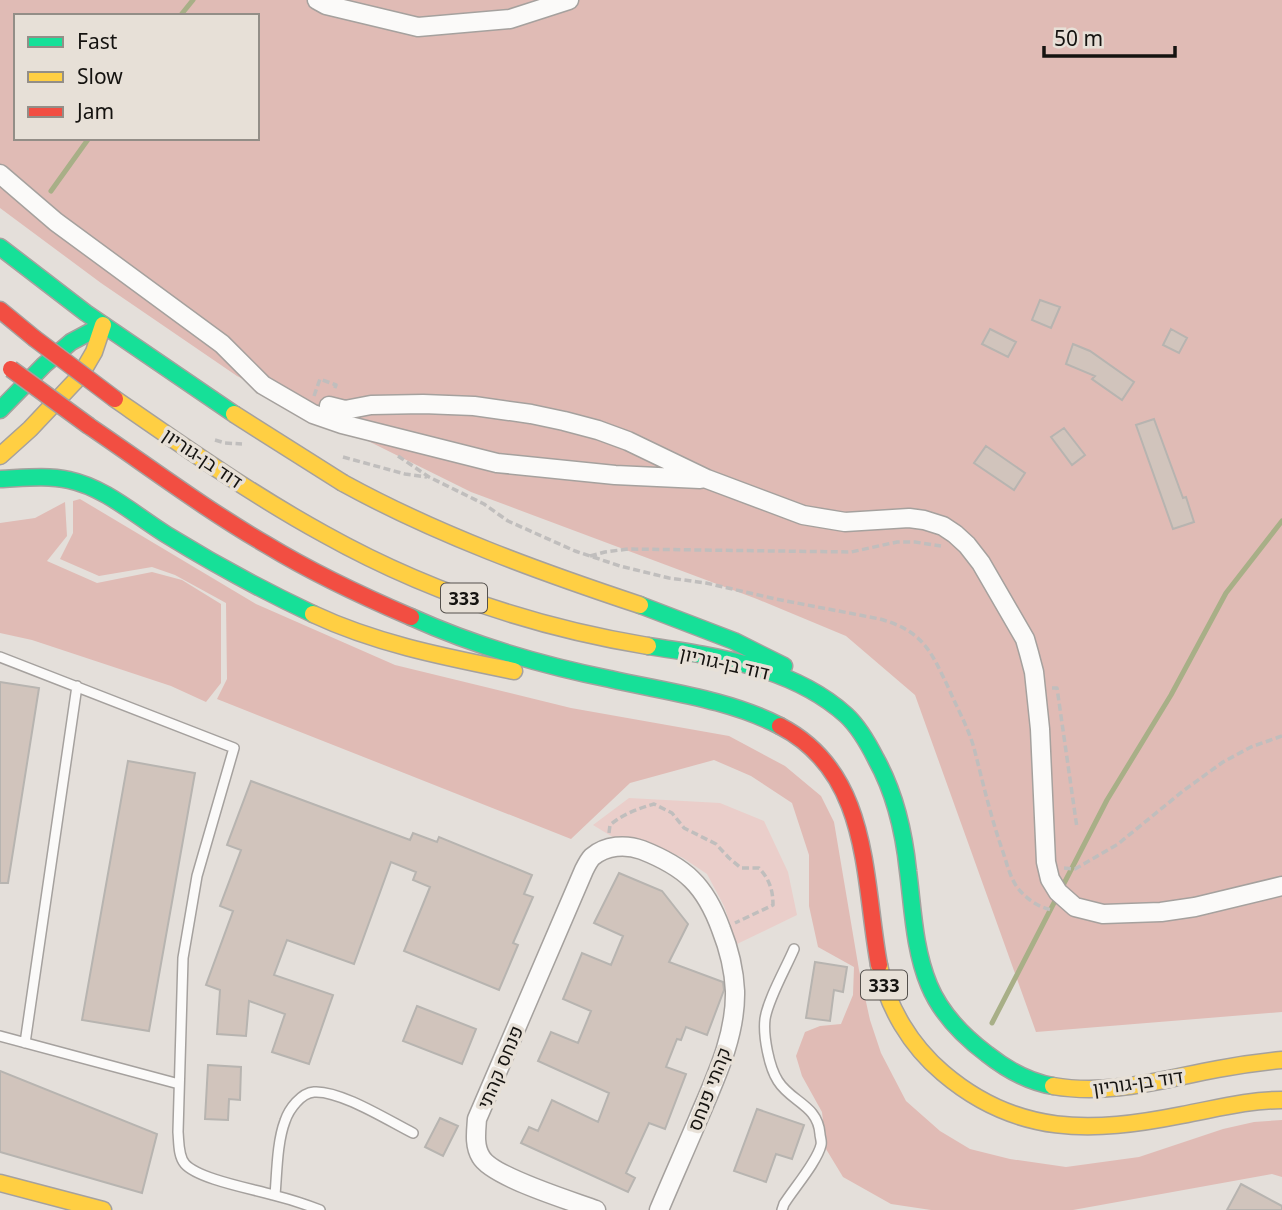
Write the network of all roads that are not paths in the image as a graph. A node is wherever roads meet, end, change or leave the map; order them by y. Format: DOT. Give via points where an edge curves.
graph roads {
  1 [pos="317,0"];
  2 [pos="569,0"];
  3 [pos="0,174"];
  4 [pos="0,247"];
  5 [pos="0,310"];
  6 [pos="103,325"];
  7 [pos="5,365"];
  8 [pos="322,401"];
  9 [pos="0,410"];
  10 [pos="0,456"];
  11 [pos="0,479"];
  12 [pos="707,479"];
  13 [pos="0,657"];
  14 [pos="617,681"];
  15 [pos="77,686"];
  16 [pos="846,715"];
  17 [pos="1282,886"];
  18 [pos="794,949"];
  19 [pos="522,1015"];
  20 [pos="0,1036"];
  21 [pos="24,1043"];
  22 [pos="1282,1060"];
  23 [pos="179,1084"];
  24 [pos="1282,1100"];
  25 [pos="413,1133"];
  26 [pos="0,1183"];
  27 [pos="275,1195"];
  28 [pos="103,1210"];
  29 [pos="320,1210"];
  30 [pos="596,1210"];
  31 [pos="659,1210"];
  32 [pos="782,1210"];
  1 -- 2 [label="street" via="418,26 510,19"];
  3 -- 12 [label="street" via="56,222 222,344 263,385 313,414 497,463"];
  4 -- 6 [label="main road"];
  5 -- 16 [label="main road, דוד בן-גוריון / 333, bridge" via="116,399 273,505 373,560 547,627 712,657 790,679"];
  6 -- 9 [label="main road" via="71,342"];
  6 -- 10 [label="main road" via="80,376"];
  6 -- 16 [label="main road, bridge" via="343,483 491,553 733,639 790,670"];
  7 -- 14 [label="main road, דוד בן-גוריון / 333, bridge" via="225,519 335,582 491,649"];
  8 -- 12 [label="street" via="345,410 423,404 531,414 598,429"];
  11 -- 14 [label="main road" via="48,477 102,492 227,571 354,631 417,651 506,670"];
  12 -- 17 [label="street" via="817,519 924,520 943,526 971,550 1024,639 1034,672 1045,862 1058,892 1075,908 1103,914 1161,912"];
  13 -- 15 [label="lane"];
  14 -- 24 [label="main road, דוד בן-גוריון / 333" via="712,701 767,719 799,735 824,758 842,782 860,835 885,990 923,1054 985,1103 1030,1121 1073,1128 1125,1125"];
  15 -- 21 [label="lane"];
  15 -- 23 [label="lane" via="234,748 197,876 183,958"];
  16 -- 22 [label="main road, דוד בן-גוריון / 333" via="876,758 897,808 920,958 930,988 945,1014 991,1056 1045,1085 1077,1090 1111,1090"];
  18 -- 32 [label="lane" via="765,1018 766,1044 778,1083 816,1115 821,1144"];
  19 -- 30 [label="street, פנחס קהתי" via="477,1119 477,1149 491,1167 510,1177"];
  19 -- 31 [label="street, קהתי פנחס" via="592,858 608,848 634,847 688,874 707,897 730,950 735,990 732,1020 722,1065"];
  20 -- 21 [label="lane"];
  21 -- 23 [label="lane"];
  23 -- 27 [label="lane" via="179,1150 185,1164 221,1181"];
  25 -- 27 [label="lane" via="340,1097 312,1092 292,1107 284,1121"];
  26 -- 28 [label="main road"];
  27 -- 29 [label="lane"];
}
